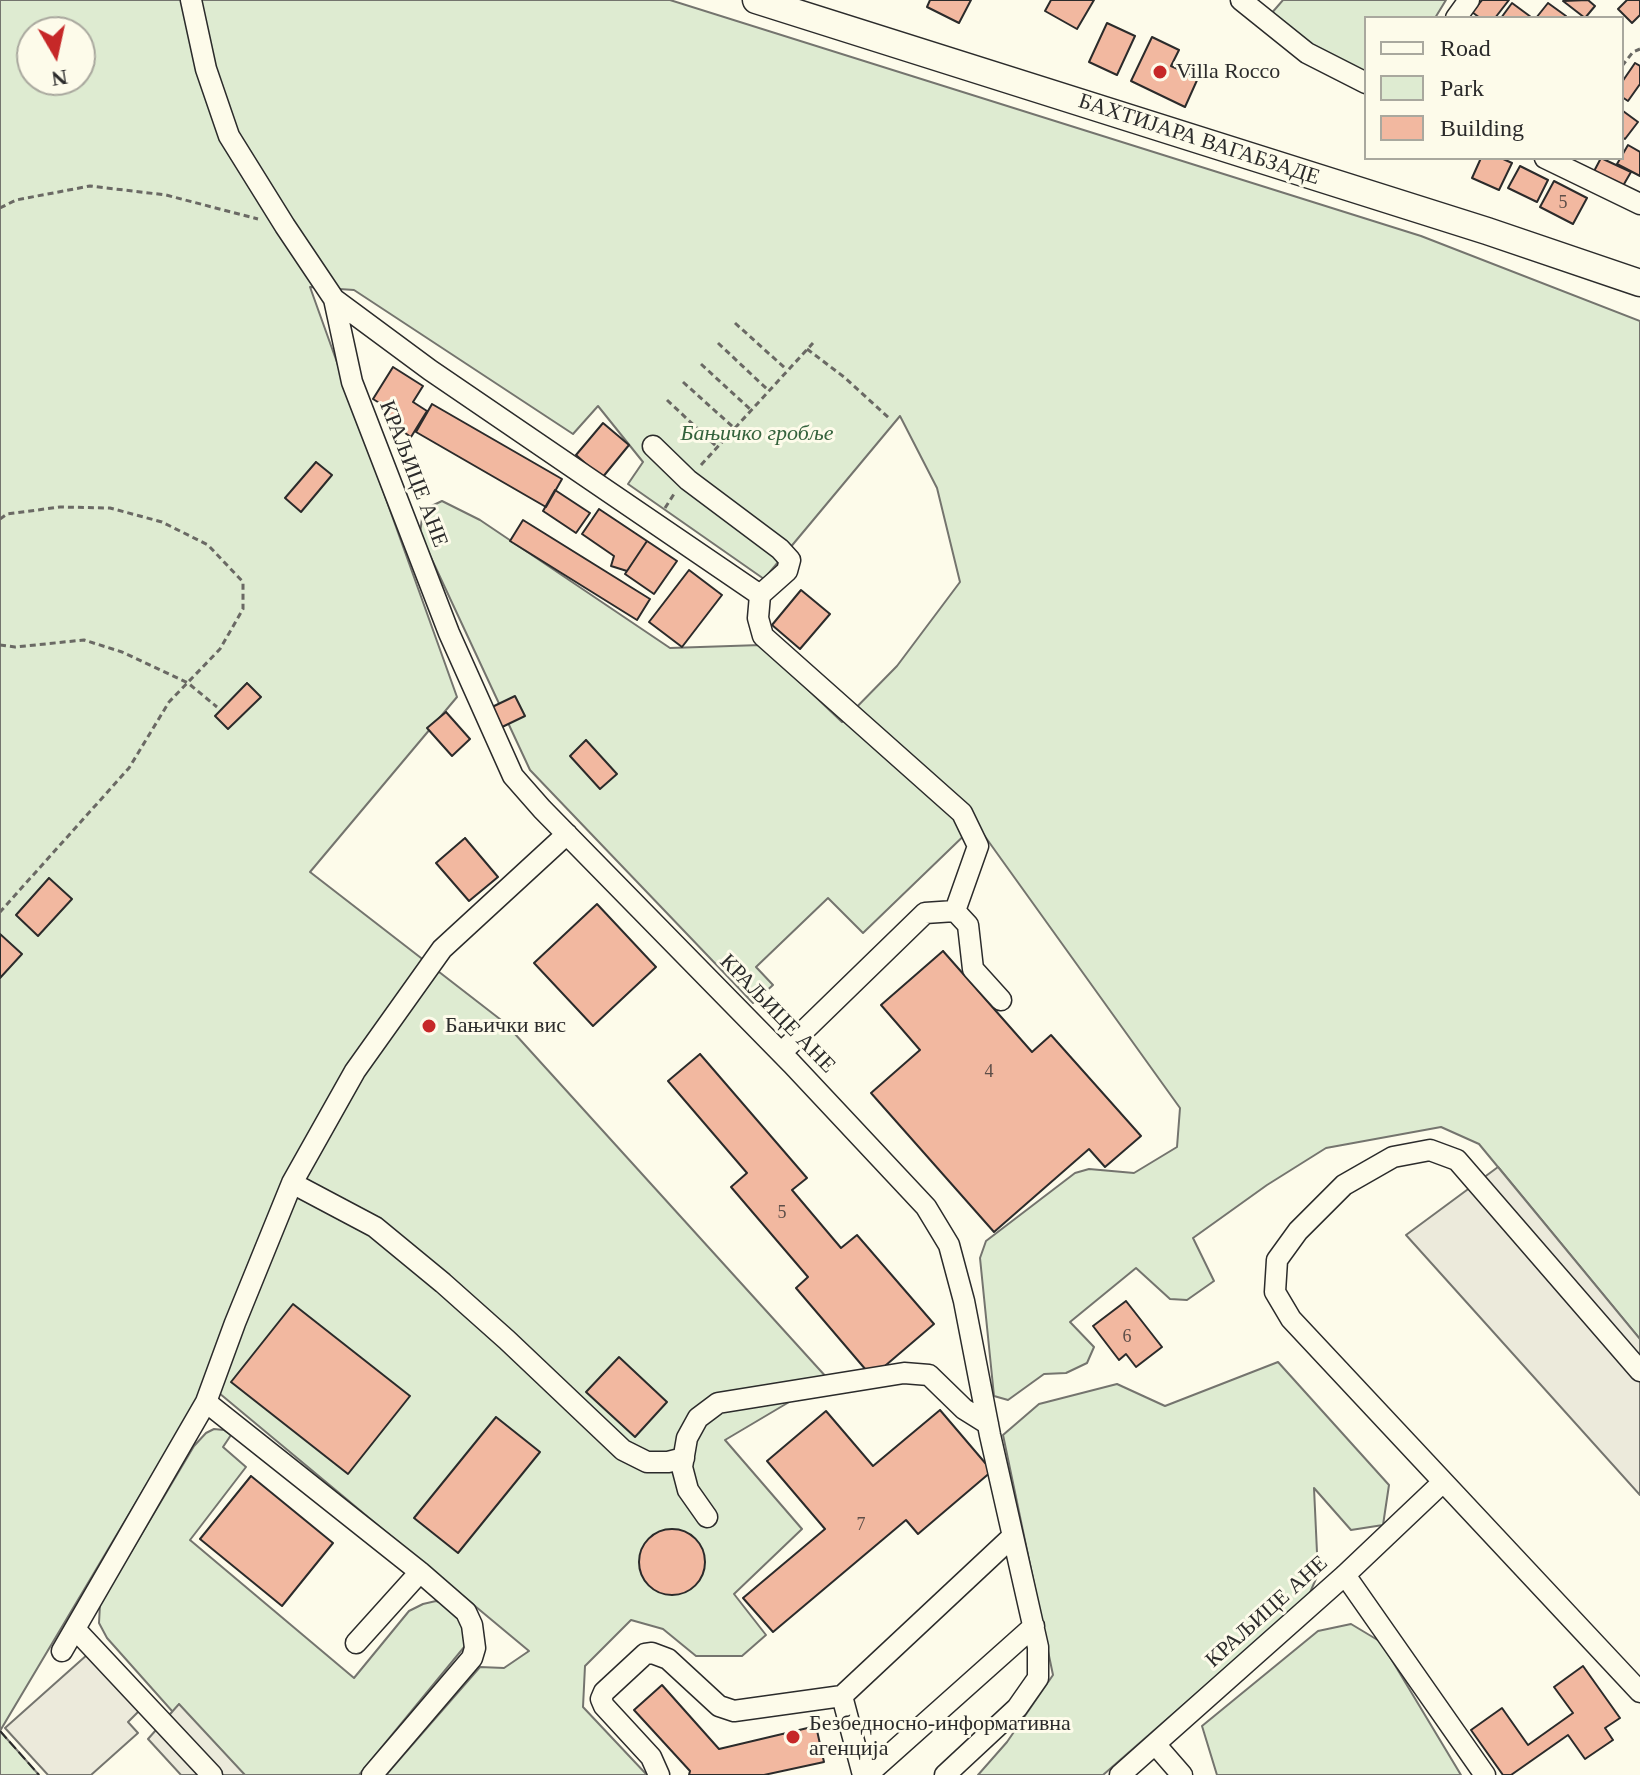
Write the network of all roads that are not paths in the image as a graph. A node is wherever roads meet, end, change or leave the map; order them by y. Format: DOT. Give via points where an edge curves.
graph roads {
  1 [pos="191,0"];
  2 [pos="756,0"];
  3 [pos="1241,0"];
  4 [pos="1364,82"];
  5 [pos="1549,160"];
  6 [pos="1640,204"];
  7 [pos="1640,283"];
  8 [pos="334,299"];
  9 [pos="653,446"];
  10 [pos="760,595"];
  11 [pos="567,834"];
  12 [pos="955,911"];
  13 [pos="1001,1000"];
  14 [pos="782,1052"];
  15 [pos="292,1183"];
  16 [pos="1640,1371"];
  17 [pos="206,1402"];
  18 [pos="988,1424"];
  19 [pos="684,1458"];
  20 [pos="1443,1482"];
  21 [pos="707,1517"];
  22 [pos="1013,1536"];
  23 [pos="420,1572"];
  24 [pos="1345,1575"];
  25 [pos="1034,1626"];
  26 [pos="76,1630"];
  27 [pos="356,1643"];
  28 [pos="62,1651"];
  29 [pos="1640,1692"];
  30 [pos="842,1696"];
  31 [pos="1155,1744"];
  32 [pos="212,1775"];
  33 [pos="372,1775"];
  34 [pos="659,1775"];
  35 [pos="865,1775"];
  36 [pos="945,1775"];
  37 [pos="1120,1775"];
  38 [pos="1182,1775"];
  39 [pos="1485,1775"];
  1 -- 8 [label="street" via="206,69 229,136"];
  2 -- 7 [label="main road, БАХТИЈАРА ВАГАБЗАДЕ"];
  3 -- 4 [label="street" via="1307,53"];
  5 -- 6 [label="street"];
  8 -- 10 [label="street"];
  8 -- 11 [label="street, КРАЉИЦЕ АНЕ" via="352,382 449,633 513,776"];
  9 -- 10 [label="street" via="790,560 787,571"];
  10 -- 12 [label="street" via="763,636 962,813 978,846"];
  11 -- 14 [label="street, КРАЉИЦЕ АНЕ"];
  11 -- 15 [label="street" via="442,949 355,1071"];
  12 -- 13 [label="street" via="968,925 973,969"];
  12 -- 14 [label="street" via="925,913"];
  14 -- 18 [label="street, КРАЉИЦЕ АНЕ" via="926,1207 949,1245"];
  15 -- 17 [label="street"];
  15 -- 19 [label="street" via="375,1227 507,1340 623,1450 647,1462"];
  16 -- 20 [label="street" via="1457,1160 1430,1150 1393,1157 1344,1185 1298,1231 1277,1260 1275,1292 1291,1319"];
  17 -- 23 [label="street"];
  17 -- 26 [label="street"];
  18 -- 19 [label="street" via="929,1375 904,1373 718,1403 698,1418"];
  18 -- 22 [label="street, КРАЉИЦЕ АНЕ"];
  19 -- 21 [label="street" via="688,1490"];
  20 -- 24 [label="street, КРАЉИЦЕ АНЕ"];
  20 -- 29 [label="street"];
  22 -- 25 [label="street, КРАЉИЦЕ АНЕ"];
  22 -- 30 [label="street"];
  23 -- 27 [label="street"];
  23 -- 33 [label="street" via="466,1612 475,1648"];
  24 -- 31 [label="street, КРАЉИЦЕ АНЕ"];
  24 -- 39 [label="street"];
  25 -- 35 [label="street"];
  25 -- 36 [label="street, КРАЉИЦЕ АНЕ" via="1038,1678 1017,1708"];
  26 -- 28 [label="street"];
  26 -- 32 [label="street"];
  30 -- 34 [label="street" via="734,1711 719,1706 663,1655 645,1654 601,1699 651,1757"];
  30 -- 35 [label="street"];
  31 -- 37 [label="street, КРАЉИЦЕ АНЕ"];
  31 -- 38 [label="street"];
}
